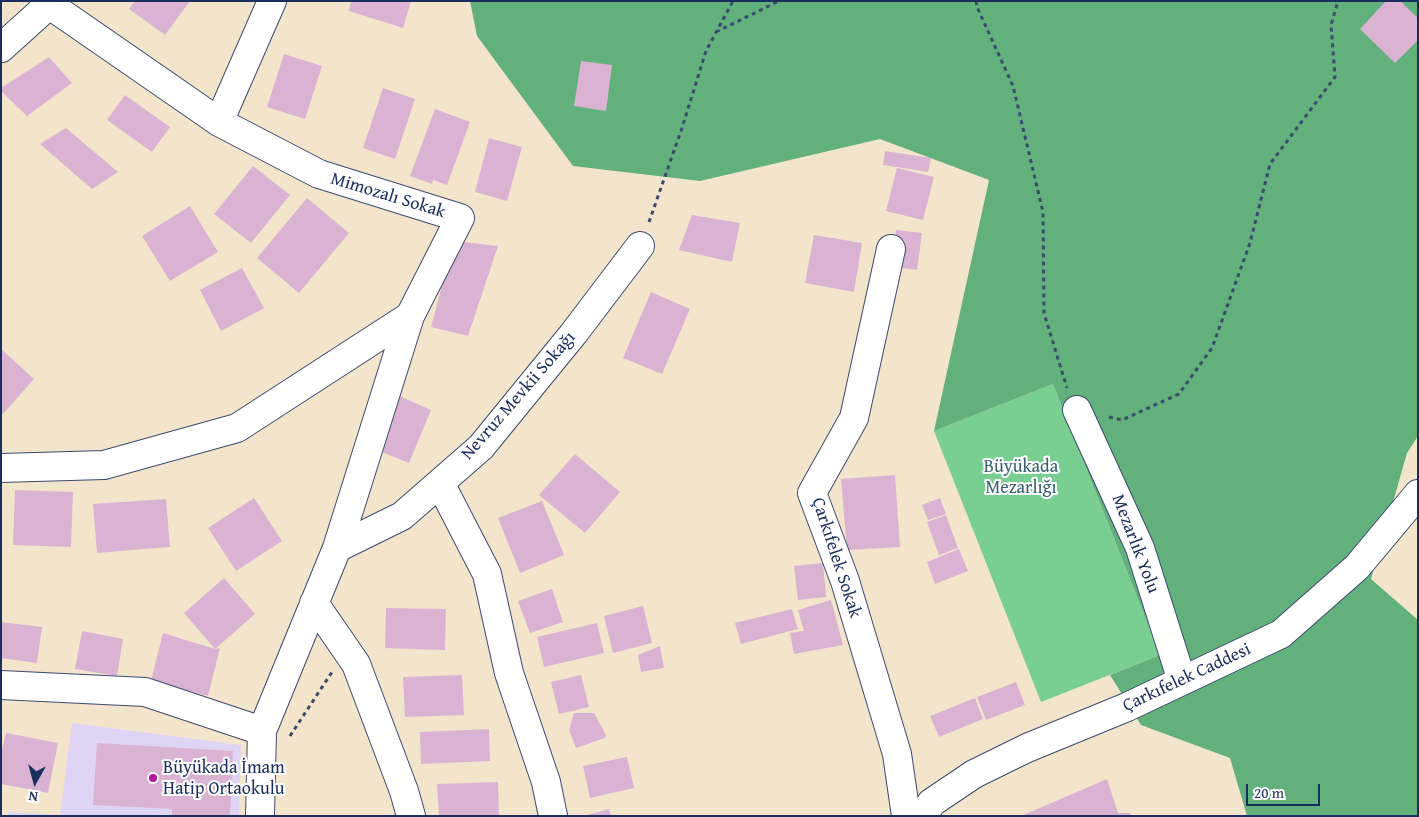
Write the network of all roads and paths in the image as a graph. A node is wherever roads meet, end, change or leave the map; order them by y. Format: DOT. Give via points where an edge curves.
graph roads {
  1 [pos="272,1"];
  2 [pos="732,1"];
  3 [pos="779,1"];
  4 [pos="976,1"];
  5 [pos="1338,1"];
  6 [pos="49,3"];
  7 [pos="716,32"];
  8 [pos="1,48"];
  9 [pos="219,122"];
  10 [pos="640,246"];
  11 [pos="890,249"];
  12 [pos="410,316"];
  13 [pos="1077,410"];
  14 [pos="1,468"];
  15 [pos="440,483"];
  16 [pos="1418,494"];
  17 [pos="337,548"];
  18 [pos="314,603"];
  19 [pos="360,676"];
  20 [pos="1182,681"];
  21 [pos="1,686"];
  22 [pos="262,742"];
  23 [pos="260,816"];
  24 [pos="411,816"];
  25 [pos="553,816"];
  26 [pos="906,816"];
  27 [pos="924,816"];
  1 -- 9 [label="street"];
  2 -- 7 [label="path"];
  3 -- 7 [label="path"];
  4 -- 13 [label="path" via="1013,86 1043,212 1044,313 1064,381"];
  5 -- 13 [label="path" via="1331,26 1335,77 1270,164 1250,243 1212,348 1179,394 1163,402 1122,420"];
  6 -- 8 [label="street"];
  6 -- 9 [label="street, Mimozalı Sokak"];
  7 -- 10 [label="path" via="706,51"];
  9 -- 12 [label="street, Mimozalı Sokak" via="319,174 460,218"];
  10 -- 15 [label="street, Nevruz Mevkii Sokağı" via="481,447"];
  11 -- 26 [label="street, Çarkıfelek Sokak" via="854,418 812,493 845,581 894,745"];
  12 -- 14 [label="street" via="237,428 104,465"];
  12 -- 17 [label="street, Mimozalı Sokak"];
  13 -- 20 [label="street, Mezarlık Yolu" via="1140,548"];
  15 -- 17 [label="street, Nevruz Mevkii Sokağı" via="402,516"];
  15 -- 25 [label="street" via="487,574 509,673 546,782"];
  16 -- 20 [label="street, Çarkıfelek Caddesi" via="1358,567 1281,634"];
  17 -- 18 [label="street"];
  18 -- 19 [label="street" via="356,664"];
  18 -- 22 [label="street"];
  19 -- 22 [label="path" via="349,670 334,670 283,745 271,752"];
  19 -- 24 [label="street"];
  20 -- 27 [label="street, Çarkıfelek Caddesi" via="974,774 931,803"];
  21 -- 22 [label="street" via="145,692"];
  22 -- 23 [label="street"];
}
